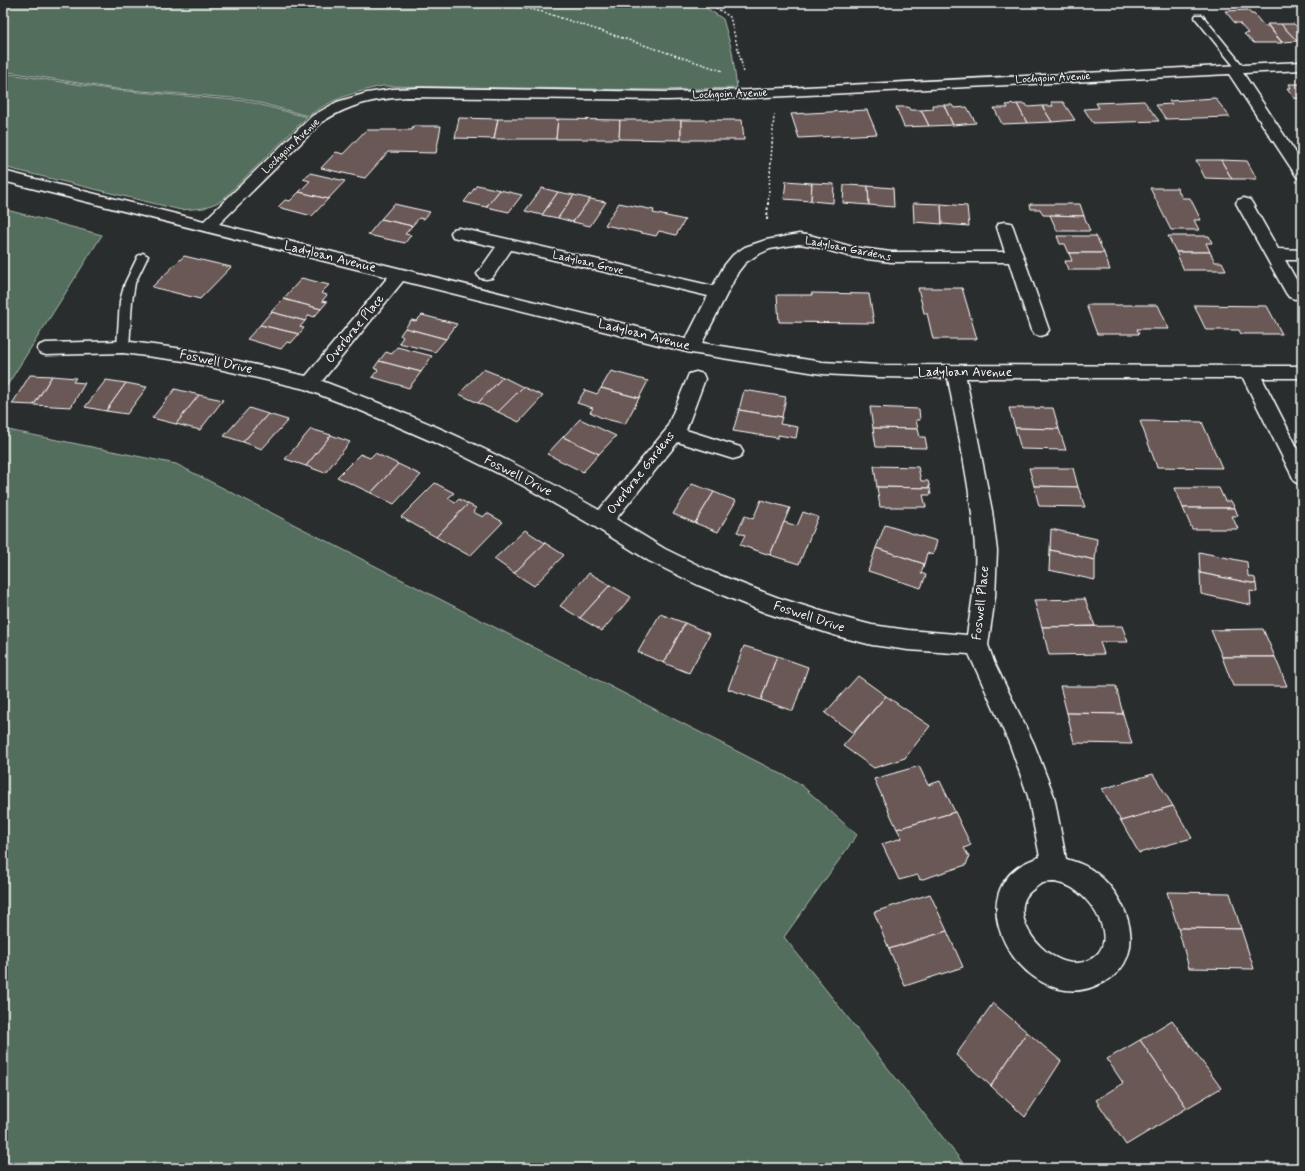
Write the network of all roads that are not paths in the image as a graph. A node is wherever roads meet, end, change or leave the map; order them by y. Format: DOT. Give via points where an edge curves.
graph roads {
  1 [pos="1199,17"];
  2 [pos="1302,66"];
  3 [pos="1237,69"];
  4 [pos="1302,174"];
  5 [pos="3,176"];
  6 [pos="1244,204"];
  7 [pos="207,227"];
  8 [pos="1005,227"];
  9 [pos="459,233"];
  10 [pos="507,244"];
  11 [pos="1274,254"];
  12 [pos="1302,255"];
  13 [pos="143,256"];
  14 [pos="1014,257"];
  15 [pos="400,274"];
  16 [pos="486,274"];
  17 [pos="717,293"];
  18 [pos="1295,293"];
  19 [pos="1040,330"];
  20 [pos="124,347"];
  21 [pos="691,347"];
  22 [pos="46,349"];
  23 [pos="956,372"];
  24 [pos="1249,372"];
  25 [pos="1302,372"];
  26 [pos="696,379"];
  27 [pos="310,384"];
  28 [pos="674,434"];
  29 [pos="733,452"];
  30 [pos="1302,477"];
  31 [pos="602,522"];
  32 [pos="977,645"];
  33 [pos="1055,869"];
  1 -- 3 [label="lane"];
  2 -- 3 [label="street, Lochgoin Avenue"];
  3 -- 4 [label="street"];
  3 -- 7 [label="street, Lochgoin Avenue" via="749,94 666,96 421,92 366,96 330,109 317,119"];
  5 -- 7 [label="street, Ladyloan Avenue"];
  6 -- 11 [label="street"];
  7 -- 15 [label="street, Ladyloan Avenue"];
  8 -- 14 [label="street"];
  9 -- 10 [label="street, Ladyloan Grove"];
  10 -- 16 [label="street"];
  10 -- 17 [label="street, Ladyloan Grove"];
  11 -- 12 [label="street"];
  11 -- 18 [label="street"];
  13 -- 20 [label="lane" via="130,283 126,301"];
  14 -- 17 [label="street, Ladyloan Gardens" via="891,257 852,252 813,241 799,240 766,245 751,251 739,259 730,270"];
  14 -- 19 [label="street"];
  15 -- 21 [label="street, Ladyloan Avenue"];
  15 -- 27 [label="street, Overbrae Place"];
  17 -- 21 [label="street, Ladyloan Gardens"];
  20 -- 22 [label="street, Foswell Drive"];
  20 -- 27 [label="street, Foswell Drive" via="184,354"];
  21 -- 23 [label="street, Ladyloan Avenue" via="822,368"];
  23 -- 24 [label="street, Ladyloan Avenue"];
  23 -- 32 [label="street, Foswell Place" via="982,511 986,551 984,597"];
  24 -- 25 [label="street, Ladyloan Avenue"];
  24 -- 30 [label="street"];
  26 -- 28 [label="street, Overbrae Gardens"];
  27 -- 31 [label="street, Foswell Drive" via="454,443 527,479"];
  28 -- 29 [label="street"];
  28 -- 31 [label="street, Overbrae Gardens"];
  31 -- 32 [label="street, Foswell Drive" via="657,556 774,606 872,635"];
  32 -- 33 [label="street, Foswell Place" via="1022,744 1041,796"];
}
